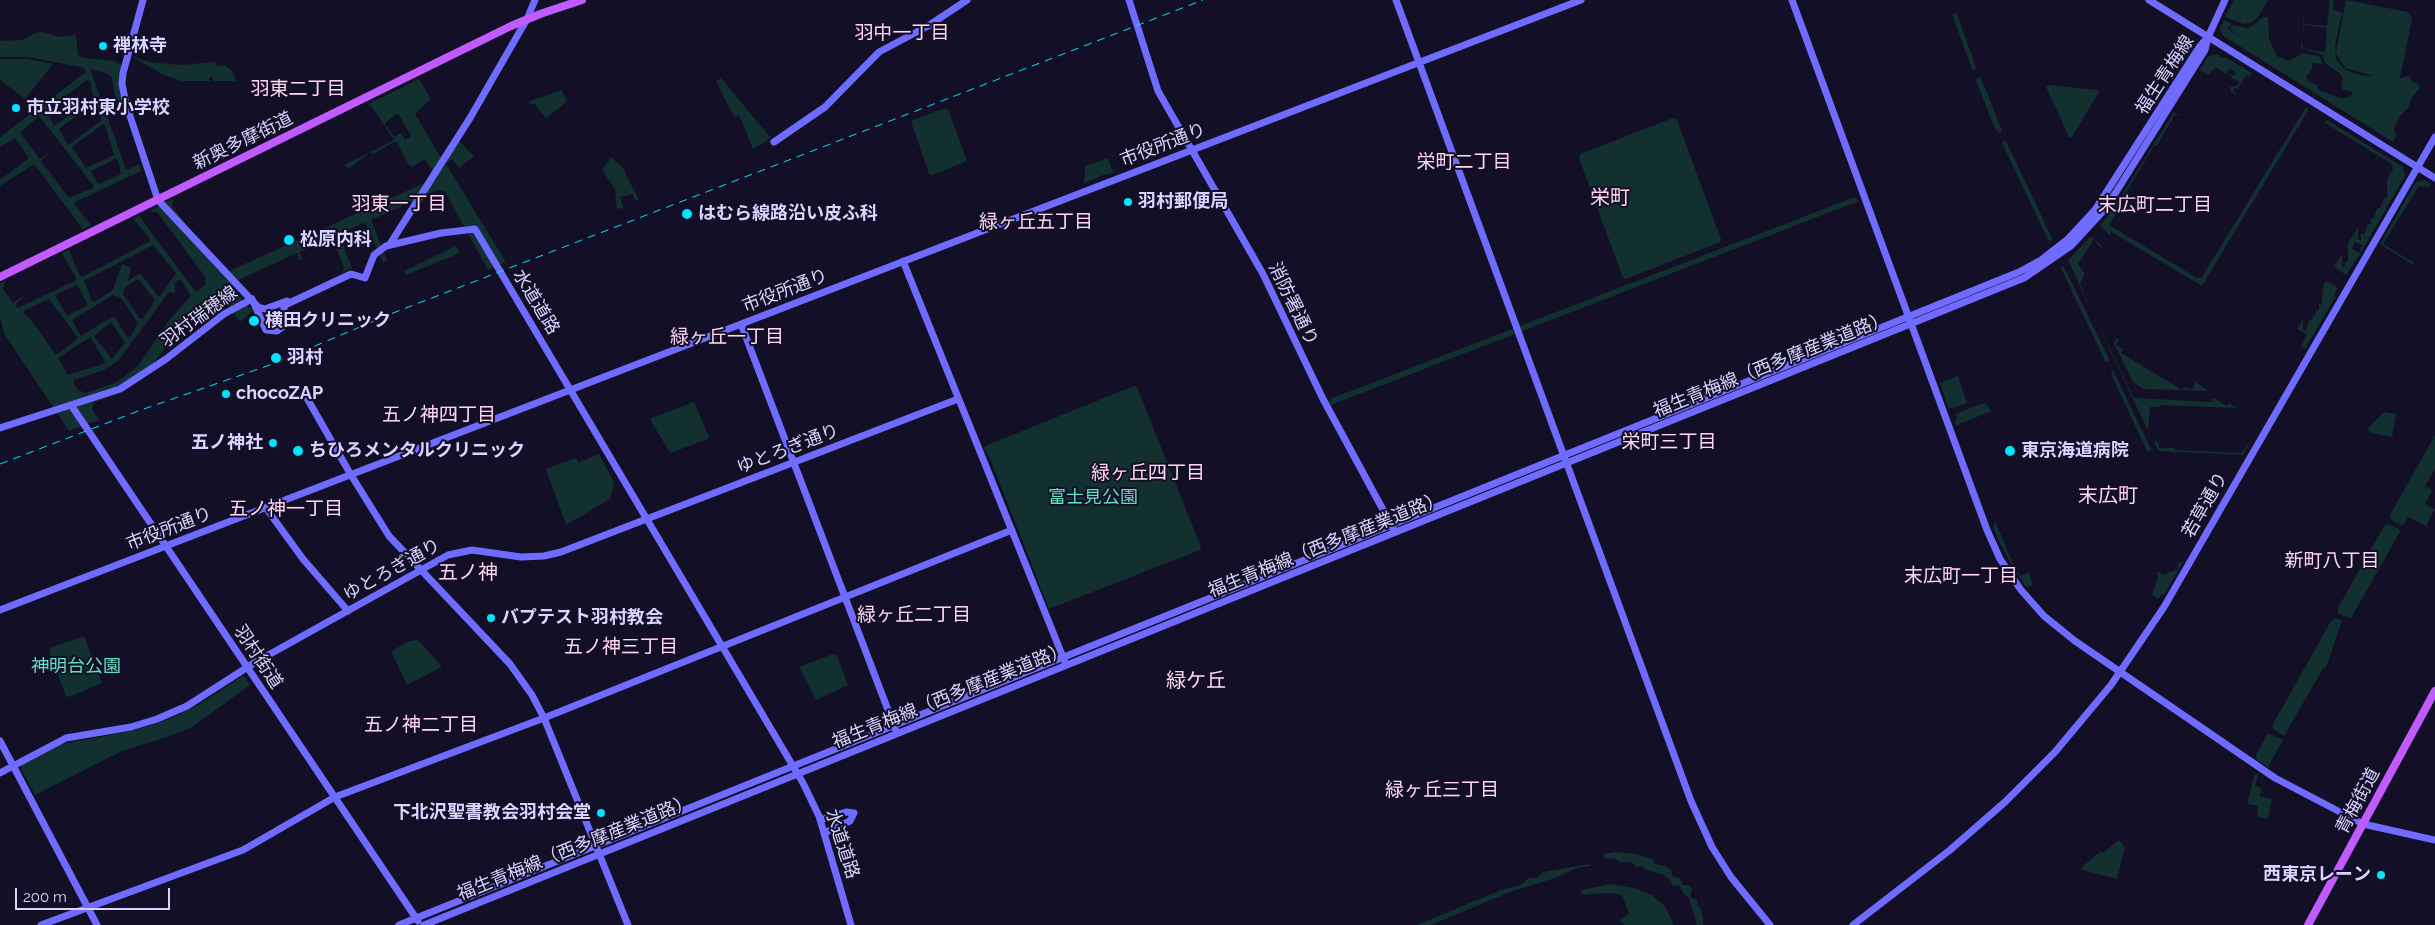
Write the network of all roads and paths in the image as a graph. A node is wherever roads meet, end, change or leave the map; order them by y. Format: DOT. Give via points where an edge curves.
graph roads {
  1 [pos="143,0"];
  2 [pos="535,0"];
  3 [pos="582,0"];
  4 [pos="967,0"];
  5 [pos="1129,0"];
  6 [pos="1396,0"];
  7 [pos="1581,0"];
  8 [pos="1792,0"];
  9 [pos="2149,0"];
  10 [pos="2225,0"];
  11 [pos="527,19"];
  12 [pos="2208,37"];
  13 [pos="1418,63"];
  14 [pos="2168,106"];
  15 [pos="2152,129"];
  16 [pos="2435,137"];
  17 [pos="774,142"];
  18 [pos="2139,143"];
  19 [pos="1192,149"];
  20 [pos="2418,167"];
  21 [pos="2435,178"];
  22 [pos="158,200"];
  23 [pos="390,244"];
  24 [pos="903,261"];
  25 [pos="0,277"];
  26 [pos="2004,284"];
  27 [pos="252,299"];
  28 [pos="290,301"];
  29 [pos="272,306"];
  30 [pos="283,313"];
  31 [pos="1910,322"];
  32 [pos="741,324"];
  33 [pos="571,390"];
  34 [pos="304,393"];
  35 [pos="958,399"];
  36 [pos="71,405"];
  37 [pos="0,428"];
  38 [pos="1565,461"];
  39 [pos="794,462"];
  40 [pos="351,476"];
  41 [pos="266,508"];
  42 [pos="647,520"];
  43 [pos="1394,529"];
  44 [pos="1012,530"];
  45 [pos="165,546"];
  46 [pos="420,570"];
  47 [pos="845,597"];
  48 [pos="0,610"];
  49 [pos="348,611"];
  50 [pos="722,646"];
  51 [pos="1065,662"];
  52 [pos="248,667"];
  53 [pos="2120,672"];
  54 [pos="2435,691"];
  55 [pos="544,718"];
  56 [pos="896,730"];
  57 [pos="0,741"];
  58 [pos="14,765"];
  59 [pos="796,771"];
  60 [pos="0,773"];
  61 [pos="335,797"];
  62 [pos="820,820"];
  63 [pos="2363,824"];
  64 [pos="824,833"];
  65 [pos="2435,840"];
  66 [pos="596,846"];
  67 [pos="600,854"];
  68 [pos="88,908"];
  69 [pos="416,918"];
  70 [pos="41,925"];
  71 [pos="97,925"];
  72 [pos="399,925"];
  73 [pos="422,925"];
  74 [pos="628,925"];
  75 [pos="852,925"];
  76 [pos="1770,925"];
  77 [pos="1853,925"];
  78 [pos="2308,925"];
  1 -- 22 [label="street" via="122,84"];
  2 -- 11 [label="street"];
  3 -- 11 [label="main road, 新奥多摩街道"];
  4 -- 17 [label="street" via="928,26 878,52 825,108"];
  5 -- 19 [label="street, 消防署通り" via="1158,91"];
  6 -- 13 [label="street"];
  7 -- 13 [label="street, 市役所通り"];
  8 -- 31 [label="street"];
  9 -- 12 [label="street"];
  10 -- 12 [label="street, 福生青梅線"];
  11 -- 22 [label="main road, 新奥多摩街道"];
  11 -- 23 [label="street" via="470,118"];
  12 -- 14 [label="street, 福生青梅線" via="2205,50"];
  12 -- 20 [label="street"];
  13 -- 19 [label="street, 市役所通り"];
  13 -- 38 [label="street"];
  14 -- 15 [label="street, 福生青梅線（西多摩産業道路）"];
  15 -- 18 [label="street, 福生青梅線"];
  15 -- 26 [label="street, 福生青梅線（西多摩産業道路）" via="2115,195 2085,233 2045,266"];
  16 -- 20 [label="street, 若草通り"];
  18 -- 26 [label="street, 福生青梅線（西多摩産業道路）" via="2104,199 2079,229"];
  19 -- 24 [label="street, 市役所通り"];
  19 -- 43 [label="street, 消防署通り" via="1263,274 1323,399"];
  20 -- 21 [label="street"];
  20 -- 53 [label="street, 若草通り" via="2168,600"];
  22 -- 25 [label="main road, 新奥多摩街道"];
  22 -- 27 [label="street, 羽村瑞穂線"];
  23 -- 28 [label="street" via="372,258 366,278 351,274"];
  23 -- 33 [label="street, 水道道路" via="475,229"];
  24 -- 32 [label="street, 市役所通り"];
  24 -- 35 [label="street"];
  26 -- 31 [label="street, 福生青梅線（西多摩産業道路）"];
  27 -- 29 [label="street" via="259,308"];
  27 -- 30 [label="street" via="268,331 276,332 284,327"];
  27 -- 36 [label="street, 羽村瑞穂線" via="220,317 173,355 126,386"];
  28 -- 29 [label="street"];
  28 -- 30 [label="street" via="284,306"];
  29 -- 30 [label="street"];
  31 -- 38 [label="street, 福生青梅線（西多摩産業道路）"];
  31 -- 53 [label="street" via="1990,536 2006,567 2044,616"];
  32 -- 33 [label="street, 市役所通り"];
  32 -- 39 [label="street"];
  33 -- 40 [label="street, 市役所通り"];
  33 -- 42 [label="street, 水道道路"];
  34 -- 40 [label="street"];
  35 -- 39 [label="street, ゆとろぎ通り"];
  35 -- 44 [label="street"];
  36 -- 37 [label="street, 羽村瑞穂線"];
  36 -- 45 [label="street, 羽村街道"];
  38 -- 43 [label="street, 福生青梅線（西多摩産業道路）"];
  38 -- 76 [label="street" via="1697,817 1731,876"];
  39 -- 42 [label="street, ゆとろぎ通り"];
  39 -- 47 [label="street"];
  40 -- 41 [label="street, 市役所通り"];
  40 -- 46 [label="street" via="389,536"];
  41 -- 45 [label="street, 市役所通り"];
  41 -- 49 [label="street" via="303,559"];
  42 -- 46 [label="street, ゆとろぎ通り" via="550,555 521,557 465,550"];
  42 -- 50 [label="street, 水道道路"];
  43 -- 51 [label="street, 福生青梅線（西多摩産業道路）"];
  44 -- 47 [label="street"];
  44 -- 51 [label="street"];
  45 -- 48 [label="street, 市役所通り"];
  45 -- 52 [label="street, 羽村街道"];
  46 -- 49 [label="street, ゆとろぎ通り"];
  46 -- 55 [label="street" via="510,664"];
  47 -- 50 [label="street"];
  47 -- 56 [label="street"];
  49 -- 52 [label="street, ゆとろぎ通り"];
  50 -- 55 [label="street"];
  50 -- 59 [label="street, 水道道路"];
  51 -- 56 [label="street, 福生青梅線（西多摩産業道路）"];
  52 -- 58 [label="street, ゆとろぎ通り" via="169,715 131,727 66,738"];
  52 -- 61 [label="street, 羽村街道"];
  53 -- 63 [label="street" via="2264,771"];
  53 -- 77 [label="street, 若草通り" via="2050,757 2005,802 1950,850"];
  54 -- 63 [label="main road, 青梅街道"];
  55 -- 61 [label="street"];
  55 -- 66 [label="street"];
  56 -- 59 [label="street, 福生青梅線（西多摩産業道路）"];
  57 -- 58 [label="street"];
  58 -- 60 [label="street, ゆとろぎ通り"];
  58 -- 68 [label="street"];
  59 -- 62 [label="street, 水道道路"];
  59 -- 66 [label="street, 福生青梅線（西多摩産業道路）"];
  59 -- 67 [label="street, 福生青梅線（西多摩産業道路）"];
  61 -- 68 [label="street" via="243,850"];
  61 -- 69 [label="street, 羽村街道"];
  62 -- 64 [label="street, 水道道路"];
  62 -- 64 [label="street" via="846,812 854,813 850,821"];
  63 -- 65 [label="street"];
  63 -- 78 [label="main road, 青梅街道"];
  64 -- 75 [label="street, 水道道路"];
  66 -- 67 [label="street"];
  66 -- 69 [label="street, 福生青梅線（西多摩産業道路）"];
  67 -- 73 [label="street, 福生青梅線（西多摩産業道路）"];
  67 -- 74 [label="street"];
  68 -- 70 [label="street"];
  68 -- 71 [label="street"];
  69 -- 72 [label="street, 福生青梅線（西多摩産業道路）"];
  69 -- 73 [label="street, 羽村街道"];
}
